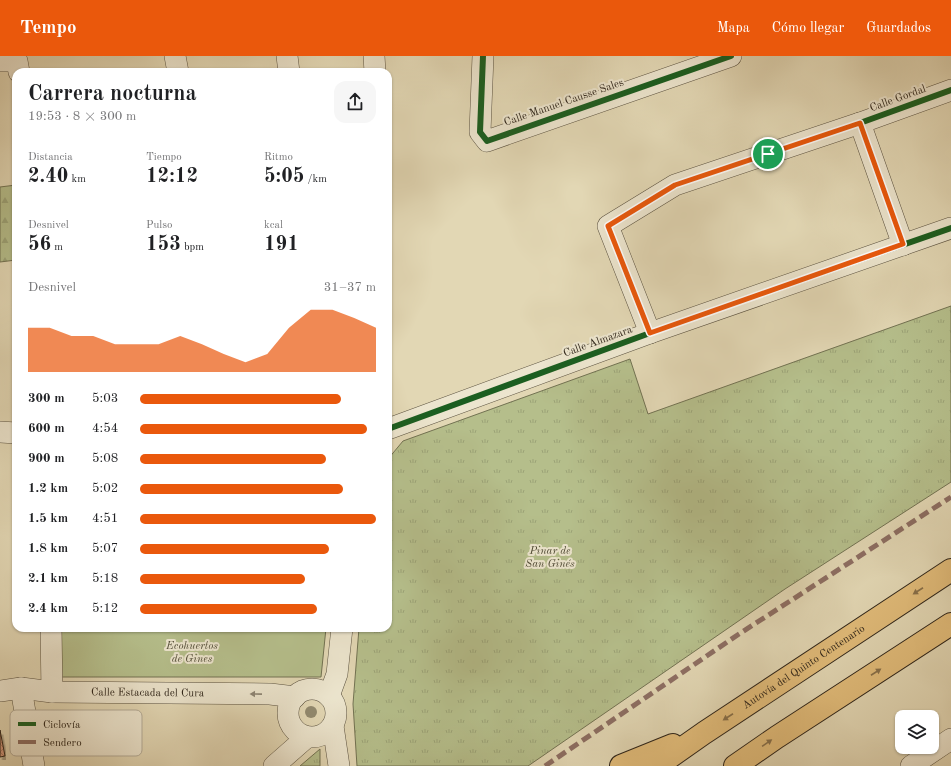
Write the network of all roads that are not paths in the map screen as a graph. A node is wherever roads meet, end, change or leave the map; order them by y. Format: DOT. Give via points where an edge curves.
graph roads {
  1 [pos="175,56"];
  2 [pos="287,56"];
  3 [pos="374,56"];
  4 [pos="483,56"];
  5 [pos="731,56"];
  6 [pos="0,61"];
  7 [pos="18,68"];
  8 [pos="177,68"];
  9 [pos="288,68"];
  10 [pos="375,68"];
  11 [pos="951,90"];
  12 [pos="860,123"];
  13 [pos="951,228"];
  14 [pos="903,244"];
  15 [pos="650,333"];
  16 [pos="392,428"];
  17 [pos="0,432"];
  18 [pos="12,433"];
  19 [pos="951,570"];
  20 [pos="951,624"];
  21 [pos="51,632"];
  22 [pos="342,632"];
  23 [pos="21,688"];
  24 [pos="0,691"];
  25 [pos="52,692"];
  26 [pos="329,696"];
  27 [pos="295,697"];
  28 [pos="25,710"];
  29 [pos="333,726"];
  30 [pos="704,733"];
  31 [pos="307,737"];
  32 [pos="951,739"];
  33 [pos="32,756"];
  34 [pos="34,766"];
  35 [pos="274,766"];
  36 [pos="338,766"];
  37 [pos="621,766"];
  38 [pos="656,766"];
  39 [pos="735,766"];
  40 [pos="911,766"];
  1 -- 8 [label="street"];
  2 -- 9 [label="street"];
  3 -- 10 [label="street"];
  4 -- 5 [label="street, Calle Manuel Causse Sales" via="480,132 487,141"];
  6 -- 7 [label="street" via="17,61"];
  11 -- 12 [label="street, Calle Gordal"];
  12 -- 14 [label="street"];
  12 -- 15 [label="street, Calle Gordal" via="675,185 608,226"];
  13 -- 14 [label="street, Calle Almazara"];
  14 -- 15 [label="street, Calle Almazara"];
  15 -- 16 [label="street, Calle Almazara"];
  17 -- 18 [label="street"];
  19 -- 30 [label="highway, Autovía del Quinto Centenario, one-way"];
  39 -- 20 [label="highway, one-way"];
  21 -- 25 [label="street"];
  22 -- 26 [label="street" via="337,674"];
  23 -- 24 [label="street, Calle Estacada del Cura"];
  23 -- 25 [label="street, Calle Estacada del Cura"];
  23 -- 28 [label="street"];
  27 -- 25 [label="street, Calle Estacada del Cura, one-way" via="270,694"];
  26 -- 27 [label="street" via="315,690 300,692"];
  26 -- 29 [label="street" via="336,713"];
  27 -- 31 [label="street" via="290,704 289,720 299,734"];
  29 -- 31 [label="street" via="321,736"];
  29 -- 36 [label="street"];
  30 -- 37 [label="highway"];
  30 -- 38 [label="highway, Autovía del Quinto Centenario"];
  31 -- 35 [label="street"];
  32 -- 40 [label="street"];
  33 -- 34 [label="street"];
}
